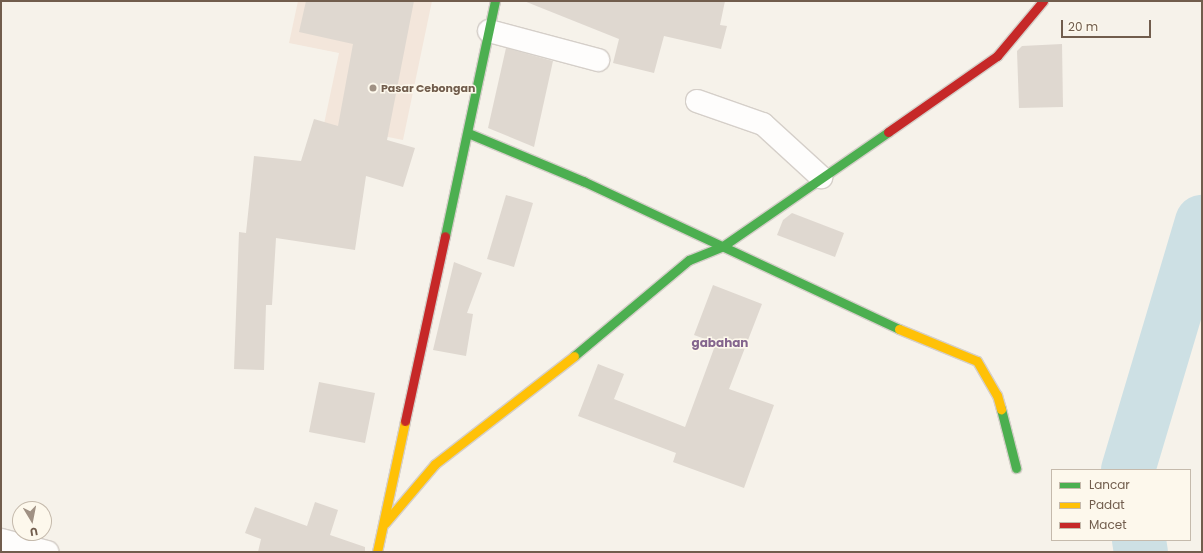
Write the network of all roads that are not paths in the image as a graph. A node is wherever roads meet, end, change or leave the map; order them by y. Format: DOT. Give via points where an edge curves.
graph roads {
  1 [pos="496,1"];
  2 [pos="1043,1"];
  3 [pos="489,31"];
  4 [pos="598,60"];
  5 [pos="697,101"];
  6 [pos="468,133"];
  7 [pos="821,177"];
  8 [pos="723,246"];
  9 [pos="1016,468"];
  10 [pos="384,523"];
  11 [pos="1,540"];
  12 [pos="48,552"];
  13 [pos="377,552"];
  1 -- 3 [label="street"];
  2 -- 7 [label="street" via="997,56"];
  3 -- 4 [label="street"];
  3 -- 6 [label="street"];
  5 -- 7 [label="street" via="763,124"];
  6 -- 8 [label="street"];
  6 -- 10 [label="street"];
  7 -- 8 [label="street"];
  8 -- 9 [label="street" via="922,340 978,361 997,395"];
  8 -- 10 [label="street" via="689,260 538,385 435,464"];
  10 -- 13 [label="street"];
  11 -- 12 [label="street"];
}
